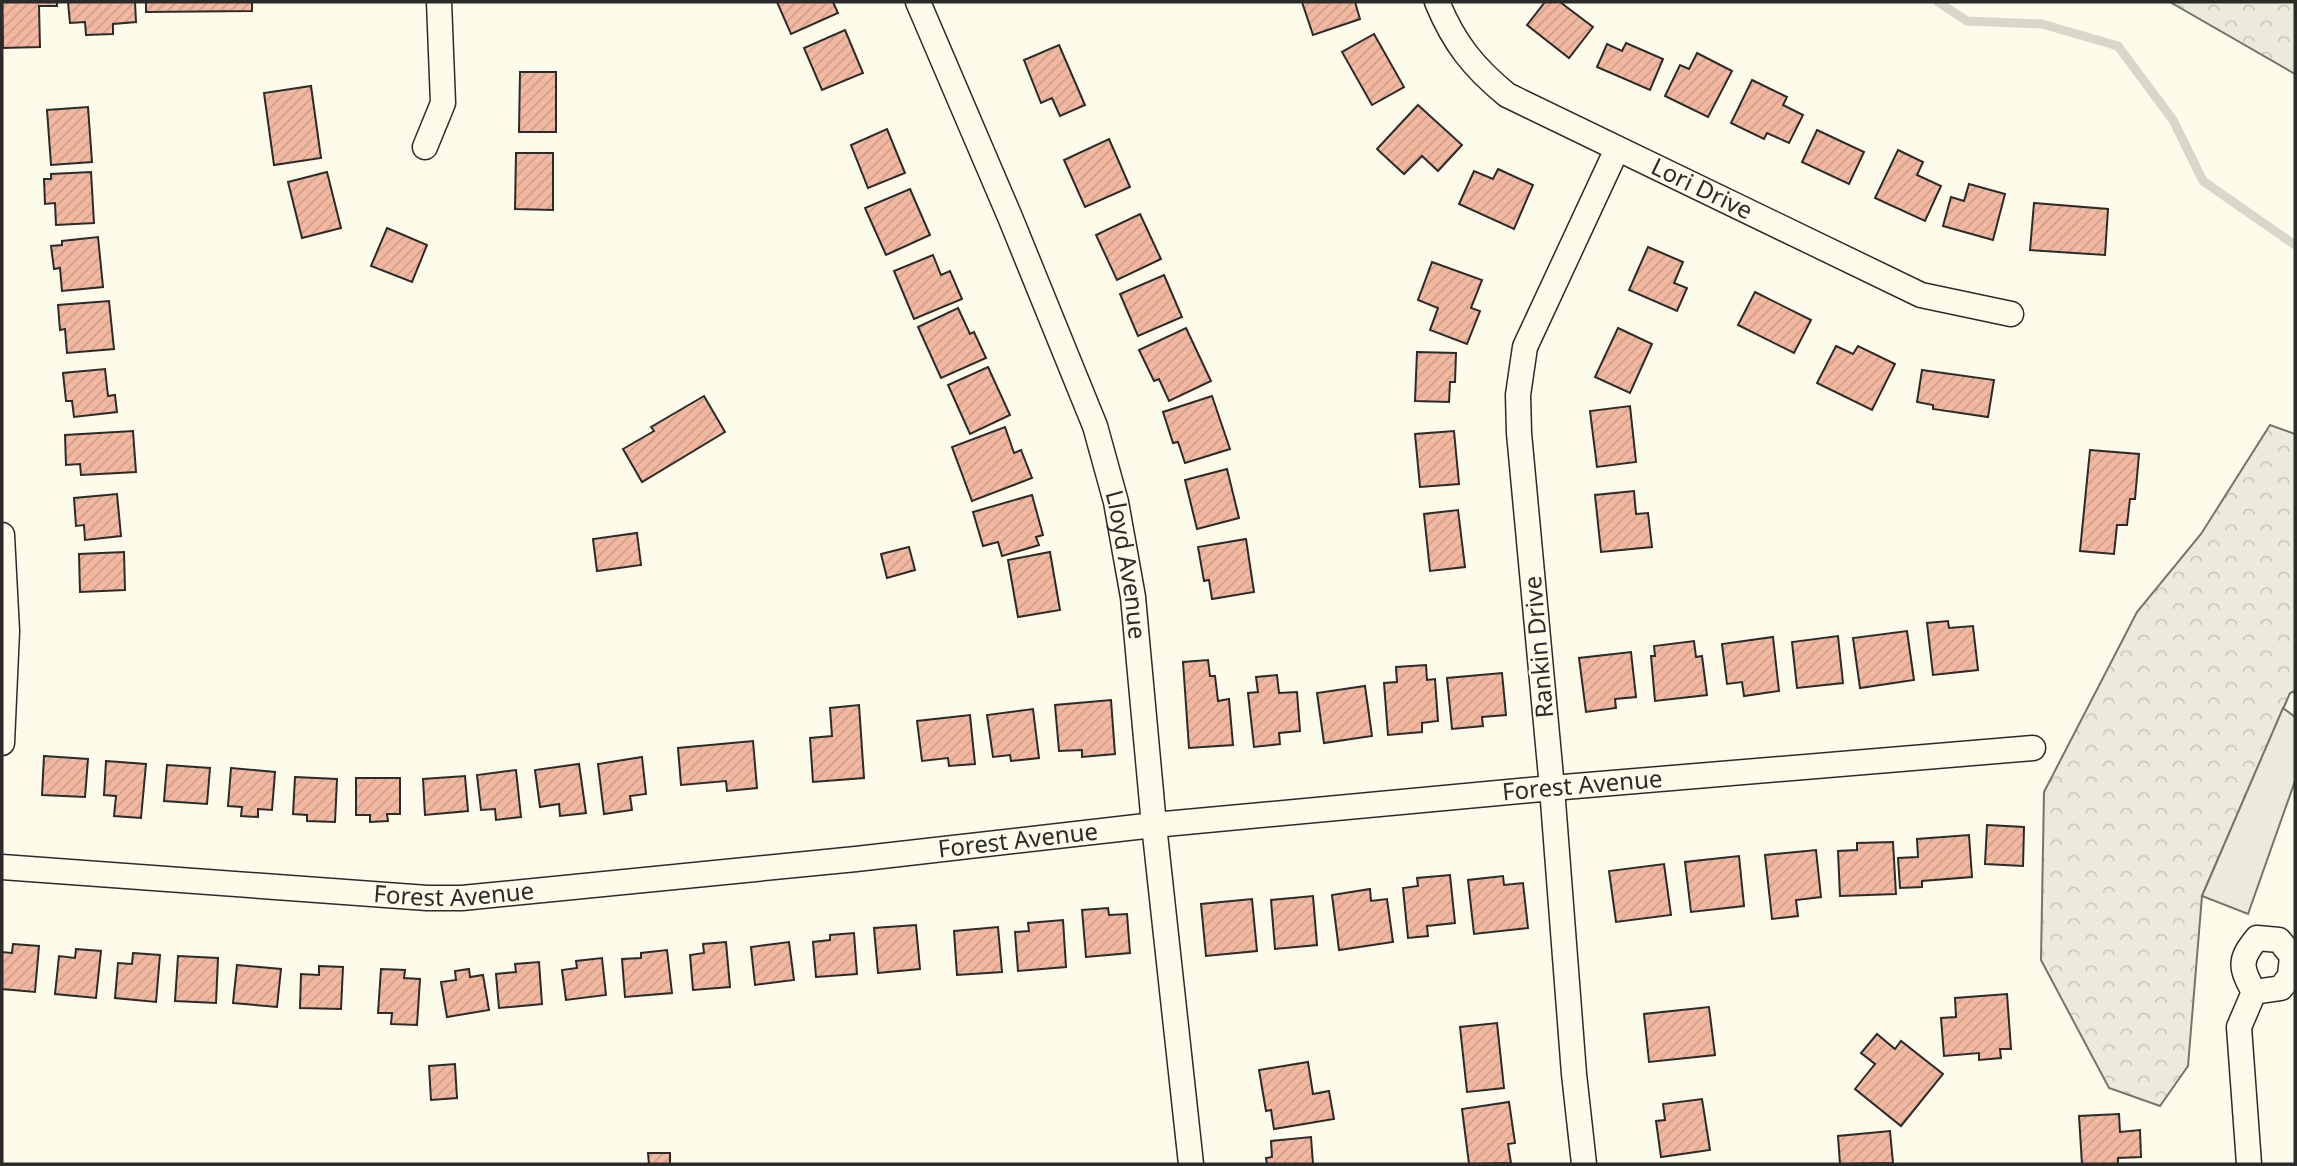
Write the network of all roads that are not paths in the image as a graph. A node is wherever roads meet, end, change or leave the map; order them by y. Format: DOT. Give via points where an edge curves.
graph roads {
  1 [pos="439,2"];
  2 [pos="918,2"];
  3 [pos="1437,2"];
  4 [pos="425,147"];
  5 [pos="1616,149"];
  6 [pos="2011,314"];
  7 [pos="2,535"];
  8 [pos="2,743"];
  9 [pos="2034,748"];
  10 [pos="1552,788"];
  11 [pos="1154,825"];
  12 [pos="2,867"];
  13 [pos="2254,992"];
  14 [pos="1191,1164"];
  15 [pos="1584,1164"];
  16 [pos="2249,1164"];
  1 -- 4 [label="street" via="443,103"];
  2 -- 11 [label="street, Lloyd Avenue" via="1095,426 1133,597"];
  3 -- 5 [label="street, Lori Drive" via="1464,54 1507,95"];
  5 -- 6 [label="street, Lori Drive" via="1921,296"];
  5 -- 10 [label="street, Rankin Drive" via="1525,347 1518,396"];
  7 -- 8 [label="street" via="7,631"];
  9 -- 10 [label="street, Forest Avenue"];
  10 -- 11 [label="street, Forest Avenue"];
  10 -- 15 [label="street, Rankin Drive"];
  11 -- 12 [label="street, Forest Avenue" via="462,898"];
  11 -- 14 [label="street, Lloyd Avenue"];
  13 -- 16 [label="street" via="2239,1027"];
}
